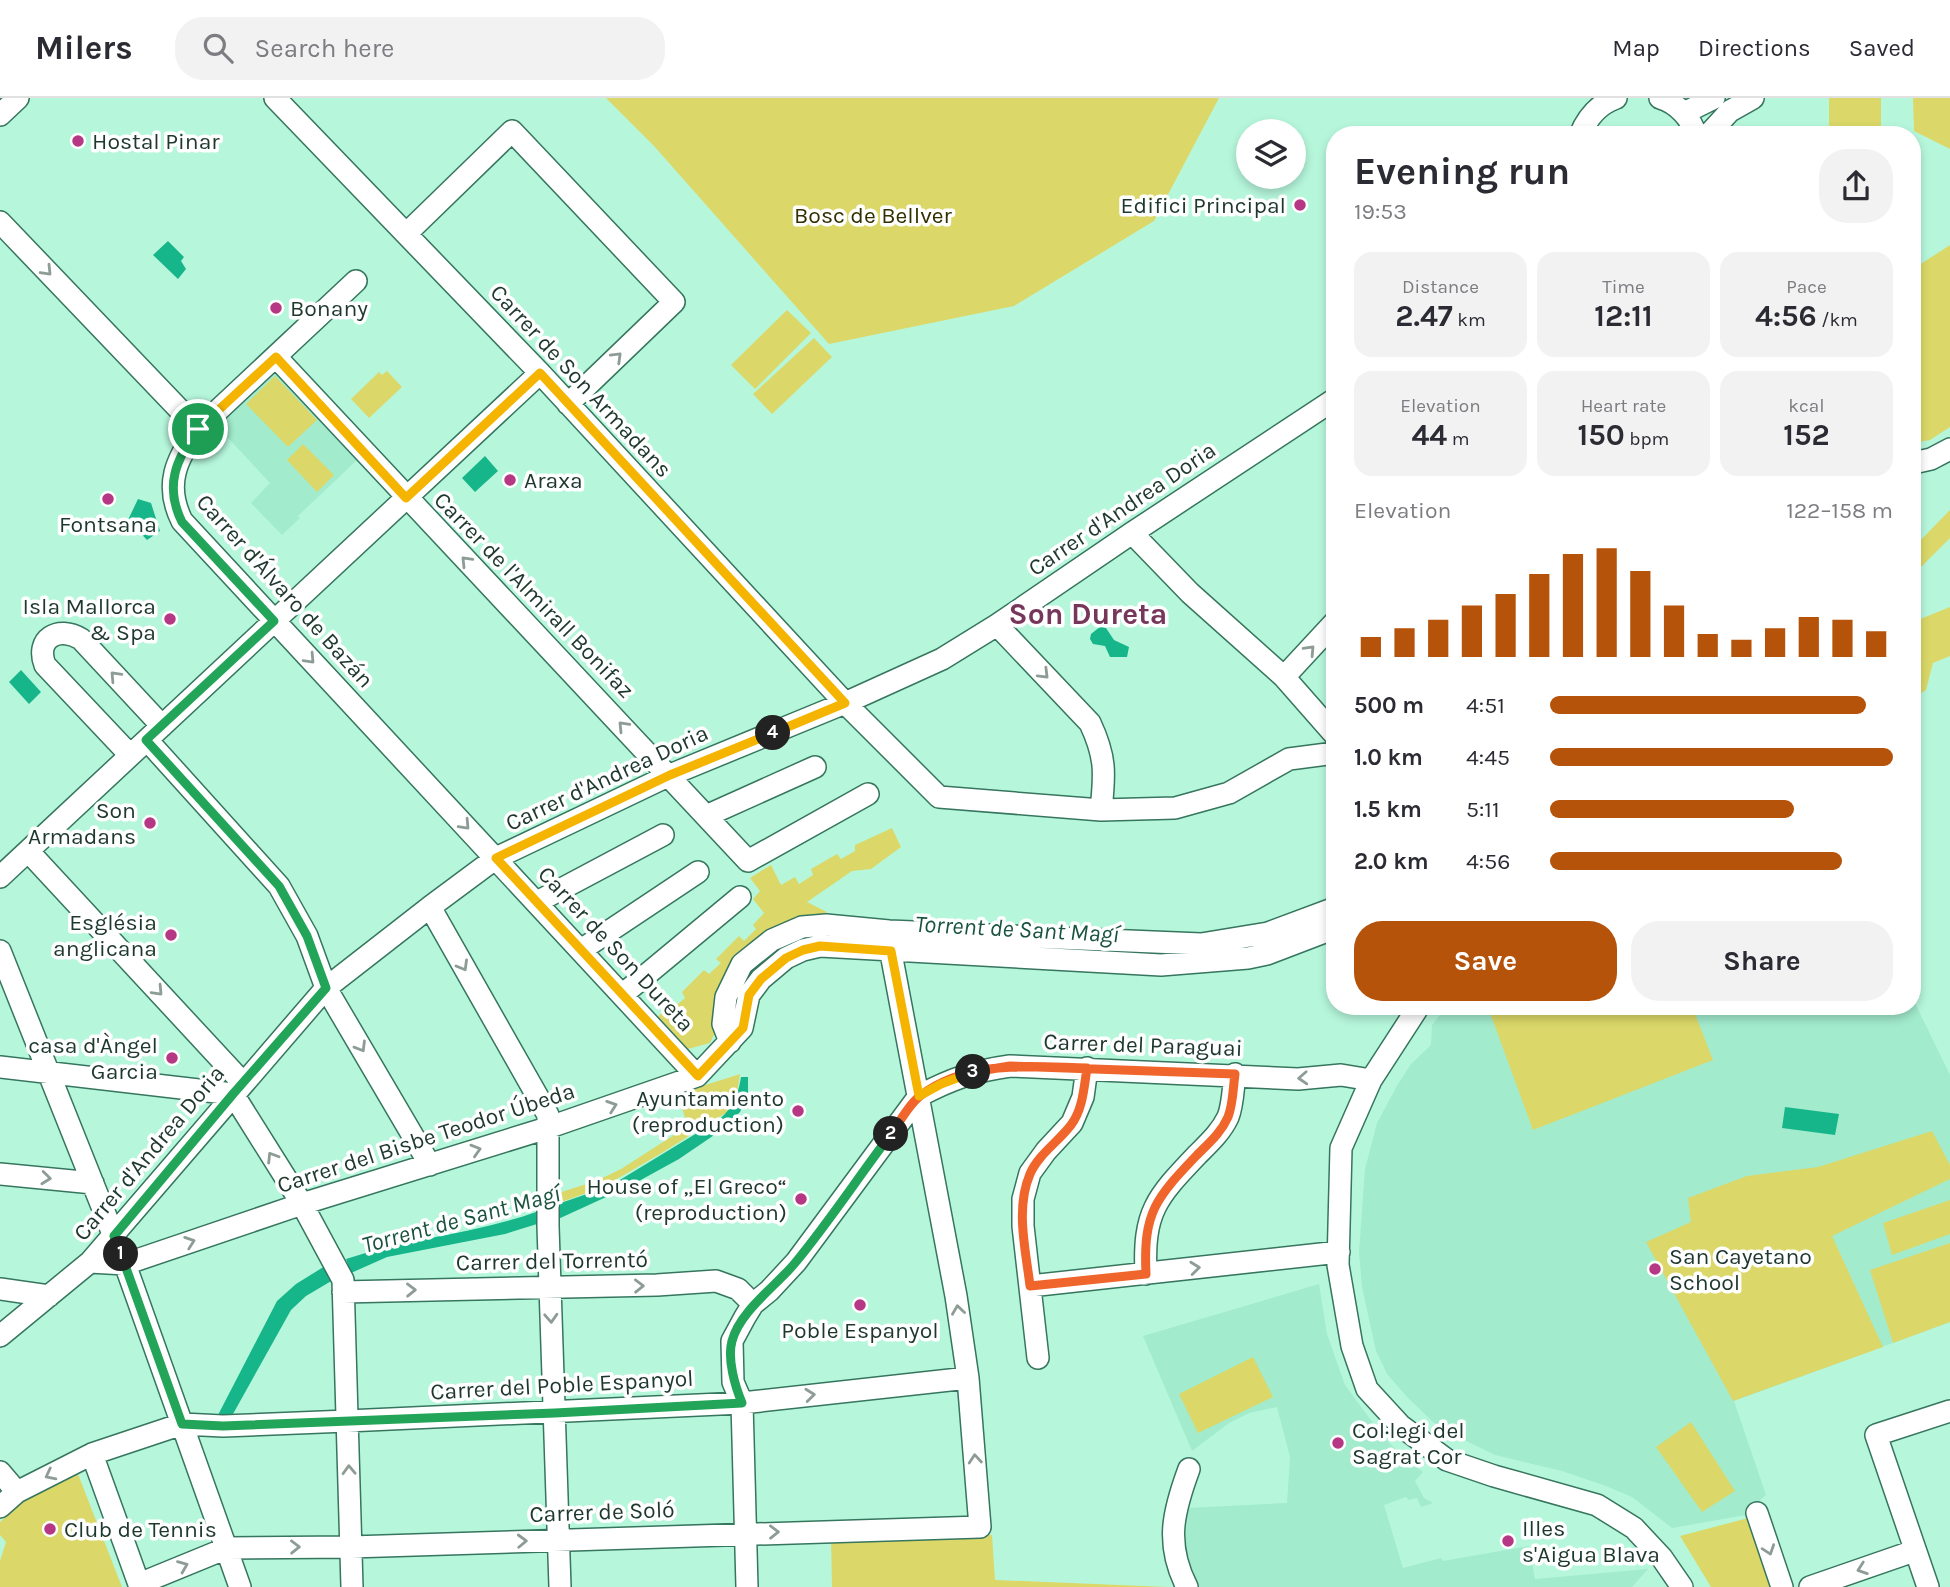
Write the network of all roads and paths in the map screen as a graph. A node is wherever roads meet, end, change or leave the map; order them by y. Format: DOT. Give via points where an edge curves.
graph roads {
  1 [pos="18,98"];
  2 [pos="1616,98"];
  3 [pos="1660,98"];
  4 [pos="1714,98"];
  5 [pos="1753,98"];
  6 [pos="288,102"];
  7 [pos="1596,104"];
  8 [pos="1684,113"];
  9 [pos="0,115"];
  10 [pos="1585,126"];
  11 [pos="1691,126"];
  12 [pos="1716,126"];
  13 [pos="0,222"];
  14 [pos="406,234"];
  15 [pos="356,281"];
  16 [pos="276,357"];
  17 [pos="540,373"];
  18 [pos="568,404"];
  19 [pos="1326,405"];
  20 [pos="198,429"];
  21 [pos="1950,450"];
  22 [pos="1921,461"];
  23 [pos="406,498"];
  24 [pos="1132,533"];
  25 [pos="274,621"];
  26 [pos="997,625"];
  27 [pos="1326,632"];
  28 [pos="1284,677"];
  29 [pos="845,703"];
  30 [pos="1326,724"];
  31 [pos="154,733"];
  32 [pos="1326,754"];
  33 [pos="130,755"];
  34 [pos="815,768"];
  35 [pos="670,775"];
  36 [pos="868,794"];
  37 [pos="1101,810"];
  38 [pos="706,816"];
  39 [pos="663,835"];
  40 [pos="28,851"];
  41 [pos="496,858"];
  42 [pos="698,872"];
  43 [pos="0,877"];
  44 [pos="740,897"];
  45 [pos="537,902"];
  46 [pos="429,906"];
  47 [pos="1326,911"];
  48 [pos="1326,931"];
  49 [pos="890,941"];
  50 [pos="581,950"];
  51 [pos="1093,950"];
  52 [pos="0,951"];
  53 [pos="326,988"];
  54 [pos="622,995"];
  55 [pos="1413,1015"];
  56 [pos="731,1040"];
  57 [pos="0,1067"];
  58 [pos="1087,1068"];
  59 [pos="49,1074"];
  60 [pos="1235,1074"];
  61 [pos="698,1076"];
  62 [pos="1371,1080"];
  63 [pos="238,1089"];
  64 [pos="919,1096"];
  65 [pos="547,1128"];
  66 [pos="430,1165"];
  67 [pos="0,1174"];
  68 [pos="93,1183"];
  69 [pos="302,1204"];
  70 [pos="114,1236"];
  71 [pos="1339,1252"];
  72 [pos="90,1262"];
  73 [pos="125,1264"];
  74 [pos="1146,1274"];
  75 [pos="343,1286"];
  76 [pos="1030,1286"];
  77 [pos="550,1287"];
  78 [pos="0,1289"];
  79 [pos="49,1296"];
  80 [pos="753,1304"];
  81 [pos="0,1336"];
  82 [pos="1038,1358"];
  83 [pos="968,1378"];
  84 [pos="742,1403"];
  85 [pos="1950,1411"];
  86 [pos="555,1413"];
  87 [pos="347,1421"];
  88 [pos="182,1424"];
  89 [pos="92,1454"];
  90 [pos="1189,1469"];
  91 [pos="0,1472"];
  92 [pos="17,1492"];
  93 [pos="0,1507"];
  94 [pos="1757,1513"];
  95 [pos="746,1532"];
  96 [pos="557,1540"];
  97 [pos="351,1547"];
  98 [pos="226,1548"];
  99 [pos="1914,1551"];
  100 [pos="139,1586"];
  101 [pos="240,1587"];
  102 [pos="352,1587"];
  103 [pos="560,1587"];
  104 [pos="747,1587"];
  105 [pos="1186,1587"];
  106 [pos="1682,1587"];
  107 [pos="1782,1587"];
  108 [pos="1810,1587"];
  109 [pos="1928,1587"];
  1 -- 9 [label="street"];
  2 -- 7 [label="street"];
  3 -- 8 [label="street"];
  4 -- 8 [label="street"];
  5 -- 12 [label="street" via="1730,111"];
  6 -- 14 [label="street, Carrer de Son Armadans"];
  7 -- 10 [label="street"];
  8 -- 11 [label="street"];
  13 -- 20 [label="street, one-way"];
  14 -- 17 [label="street, Carrer de Son Armadans"];
  18 -- 14 [label="street, one-way" via="674,302 512,131"];
  15 -- 16 [label="street, Carrer d'Álvaro de Bazán"];
  16 -- 20 [label="street, Carrer d'Álvaro de Bazán"];
  16 -- 23 [label="street, Carrer de l'Almirall Bonifaz"];
  17 -- 18 [label="street, Carrer de Son Armadans"];
  17 -- 23 [label="street"];
  18 -- 29 [label="street, Carrer de Son Armadans"];
  19 -- 24 [label="street, Carrer d'Andrea Doria"];
  20 -- 25 [label="street, Carrer d'Álvaro de Bazán" via="181,452 174,474 174,505 182,522"];
  21 -- 22 [label="street"];
  23 -- 25 [label="street"];
  35 -- 23 [label="street, Carrer de l'Almirall Bonifaz, one-way"];
  24 -- 26 [label="street, Carrer d'Andrea Doria"];
  24 -- 28 [label="street" via="1190,593"];
  25 -- 31 [label="street"];
  25 -- 41 [label="street, Carrer d'Álvaro de Bazán, one-way"];
  26 -- 29 [label="street, Carrer d'Andrea Doria" via="942,659"];
  26 -- 37 [label="street, one-way" via="1090,723 1105,770"];
  28 -- 27 [label="street, one-way"];
  28 -- 30 [label="street"];
  29 -- 35 [label="street, Carrer d'Andrea Doria"];
  29 -- 37 [label="street, Carrer de Son Armadans" via="939,797"];
  31 -- 33 [label="street"];
  31 -- 33 [label="street, one-way" via="80,639 62,633 43,644 44,665"];
  31 -- 53 [label="street" via="279,886 307,936"];
  32 -- 37 [label="street, Carrer de Son Armadans" via="1289,760 1229,793 1175,808"];
  33 -- 40 [label="street"];
  34 -- 38 [label="street"];
  35 -- 38 [label="street, Carrer de l'Almirall Bonifaz"];
  35 -- 41 [label="street, Carrer d'Andrea Doria"];
  36 -- 38 [label="street, Carrer de l'Almirall Bonifaz" via="748,861"];
  39 -- 45 [label="street"];
  40 -- 43 [label="street"];
  40 -- 63 [label="street, one-way"];
  41 -- 45 [label="street, Carrer de Son Dureta"];
  41 -- 46 [label="street, Carrer d'Andrea Doria"];
  42 -- 50 [label="street"];
  44 -- 54 [label="street"];
  45 -- 50 [label="street, Carrer de Son Dureta"];
  46 -- 53 [label="street, Carrer d'Andrea Doria"];
  46 -- 65 [label="street, one-way" via="548,1115"];
  47 -- 51 [label="street" via="1268,933 1201,944"];
  48 -- 51 [label="street" via="1248,958 1161,965"];
  49 -- 51 [label="street"];
  49 -- 56 [label="street, Carrer del Bisbe Teodor Úbeda" via="820,946 786,958 749,995 743,1028"];
  49 -- 56 [label="street" via="826,925 802,927 772,940 742,964 726,997 723,1024"];
  49 -- 64 [label="street"];
  50 -- 54 [label="street, Carrer de Son Dureta"];
  52 -- 59 [label="street"];
  53 -- 63 [label="street, Carrer d'Andrea Doria"];
  53 -- 66 [label="street, one-way"];
  54 -- 61 [label="street, Carrer de Son Dureta"];
  55 -- 62 [label="street"];
  56 -- 61 [label="street, Carrer del Bisbe Teodor Úbeda"];
  57 -- 59 [label="street"];
  58 -- 60 [label="street, Carrer del Paraguai"];
  58 -- 64 [label="street, Carrer del Paraguai" via="1010,1066 976,1071"];
  58 -- 76 [label="street" via="1083,1097 1072,1123 1030,1173 1023,1199"];
  59 -- 63 [label="street"];
  59 -- 68 [label="street"];
  62 -- 60 [label="street, Carrer del Paraguai, one-way" via="1341,1075 1298,1079"];
  60 -- 74 [label="street" via="1230,1114 1221,1130 1165,1188 1149,1217"];
  65 -- 61 [label="street, Carrer del Bisbe Teodor Úbeda, one-way"];
  62 -- 71 [label="street" via="1341,1148"];
  69 -- 63 [label="street, one-way"];
  63 -- 70 [label="street, Carrer d'Andrea Doria"];
  64 -- 80 [label="street" via="796,1262"];
  83 -- 64 [label="street, one-way"];
  66 -- 65 [label="street, Carrer del Bisbe Teodor Úbeda, one-way"];
  65 -- 77 [label="street"];
  66 -- 69 [label="street, Carrer del Bisbe Teodor Úbeda"];
  67 -- 68 [label="street, one-way"];
  68 -- 70 [label="street"];
  73 -- 69 [label="street, Carrer del Bisbe Teodor Úbeda, one-way"];
  69 -- 75 [label="street"];
  70 -- 72 [label="street, Carrer d'Andrea Doria"];
  70 -- 73 [label="street"];
  74 -- 71 [label="street, one-way"];
  71 -- 106 [label="street" via="1352,1346 1367,1389 1401,1426 1447,1460 1597,1506 1634,1528"];
  72 -- 73 [label="street"];
  72 -- 79 [label="street, Carrer d'Andrea Doria"];
  73 -- 88 [label="street"];
  74 -- 76 [label="street"];
  75 -- 77 [label="street, Carrer del Torrentó, one-way"];
  75 -- 87 [label="street"];
  76 -- 82 [label="street"];
  77 -- 80 [label="street, Carrer del Torrentó, one-way" via="716,1281 738,1289"];
  77 -- 86 [label="street, one-way"];
  78 -- 79 [label="street"];
  79 -- 81 [label="street, Carrer d'Andrea Doria"];
  80 -- 84 [label="street" via="732,1341 733,1382"];
  84 -- 83 [label="street, Carrer del Poble Espanyol, one-way"];
  95 -- 83 [label="street, Carrer de Soló, one-way" via="980,1527"];
  84 -- 86 [label="street, Carrer del Poble Espanyol"];
  84 -- 95 [label="street"];
  85 -- 99 [label="street" via="1876,1436"];
  86 -- 87 [label="street, Carrer del Poble Espanyol"];
  86 -- 96 [label="street"];
  87 -- 88 [label="street, Carrer del Poble Espanyol"];
  97 -- 87 [label="street, one-way"];
  88 -- 89 [label="street"];
  88 -- 98 [label="street"];
  89 -- 92 [label="street, one-way"];
  89 -- 100 [label="street"];
  90 -- 105 [label="street" via="1173,1519 1177,1567"];
  91 -- 92 [label="street"];
  92 -- 93 [label="street"];
  94 -- 107 [label="street, one-way"];
  95 -- 96 [label="street, Carrer de Soló"];
  95 -- 104 [label="street"];
  97 -- 96 [label="street, Carrer de Soló, one-way"];
  96 -- 103 [label="street"];
  98 -- 97 [label="street, Carrer de Soló, one-way"];
  97 -- 102 [label="street"];
  100 -- 98 [label="street, one-way"];
  98 -- 101 [label="street"];
  99 -- 108 [label="street, one-way"];
  99 -- 109 [label="street"];
}
